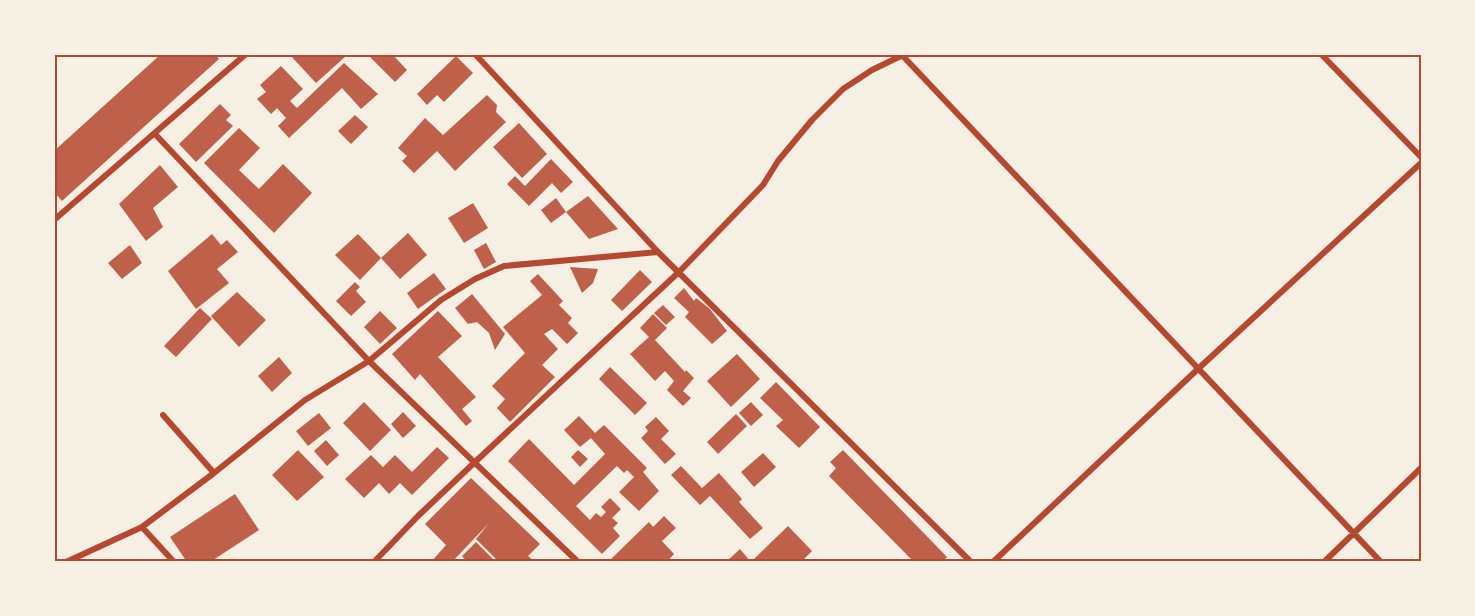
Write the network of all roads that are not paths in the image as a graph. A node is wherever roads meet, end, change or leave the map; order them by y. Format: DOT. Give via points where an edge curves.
graph roads {
  1 [pos="246,54"];
  2 [pos="475,54"];
  3 [pos="1321,54"];
  4 [pos="903,55"];
  5 [pos="155,134"];
  6 [pos="1421,157"];
  7 [pos="1421,163"];
  8 [pos="54,220"];
  9 [pos="658,252"];
  10 [pos="680,271"];
  11 [pos="369,361"];
  12 [pos="1199,368"];
  13 [pos="163,415"];
  14 [pos="475,462"];
  15 [pos="1421,468"];
  16 [pos="214,473"];
  17 [pos="142,527"];
  18 [pos="1354,532"];
  19 [pos="66,562"];
  20 [pos="174,562"];
  21 [pos="374,562"];
  22 [pos="578,562"];
  23 [pos="971,562"];
  24 [pos="993,562"];
  25 [pos="1324,562"];
  26 [pos="1381,562"];
  1 -- 5 [label="street"];
  2 -- 9 [label="street"];
  3 -- 6 [label="street"];
  4 -- 10 [label="street" via="843,89 812,120 763,185"];
  4 -- 12 [label="street"];
  5 -- 8 [label="street"];
  5 -- 11 [label="street"];
  7 -- 12 [label="street"];
  9 -- 10 [label="street"];
  9 -- 11 [label="street" via="504,266 441,300"];
  10 -- 14 [label="street"];
  10 -- 23 [label="street"];
  11 -- 14 [label="street"];
  11 -- 16 [label="street" via="305,400"];
  12 -- 18 [label="street"];
  12 -- 24 [label="street"];
  13 -- 16 [label="street"];
  14 -- 21 [label="street"];
  14 -- 22 [label="street"];
  15 -- 18 [label="street"];
  16 -- 17 [label="street"];
  17 -- 19 [label="street"];
  17 -- 20 [label="street"];
  18 -- 25 [label="street"];
  18 -- 26 [label="street"];
}
